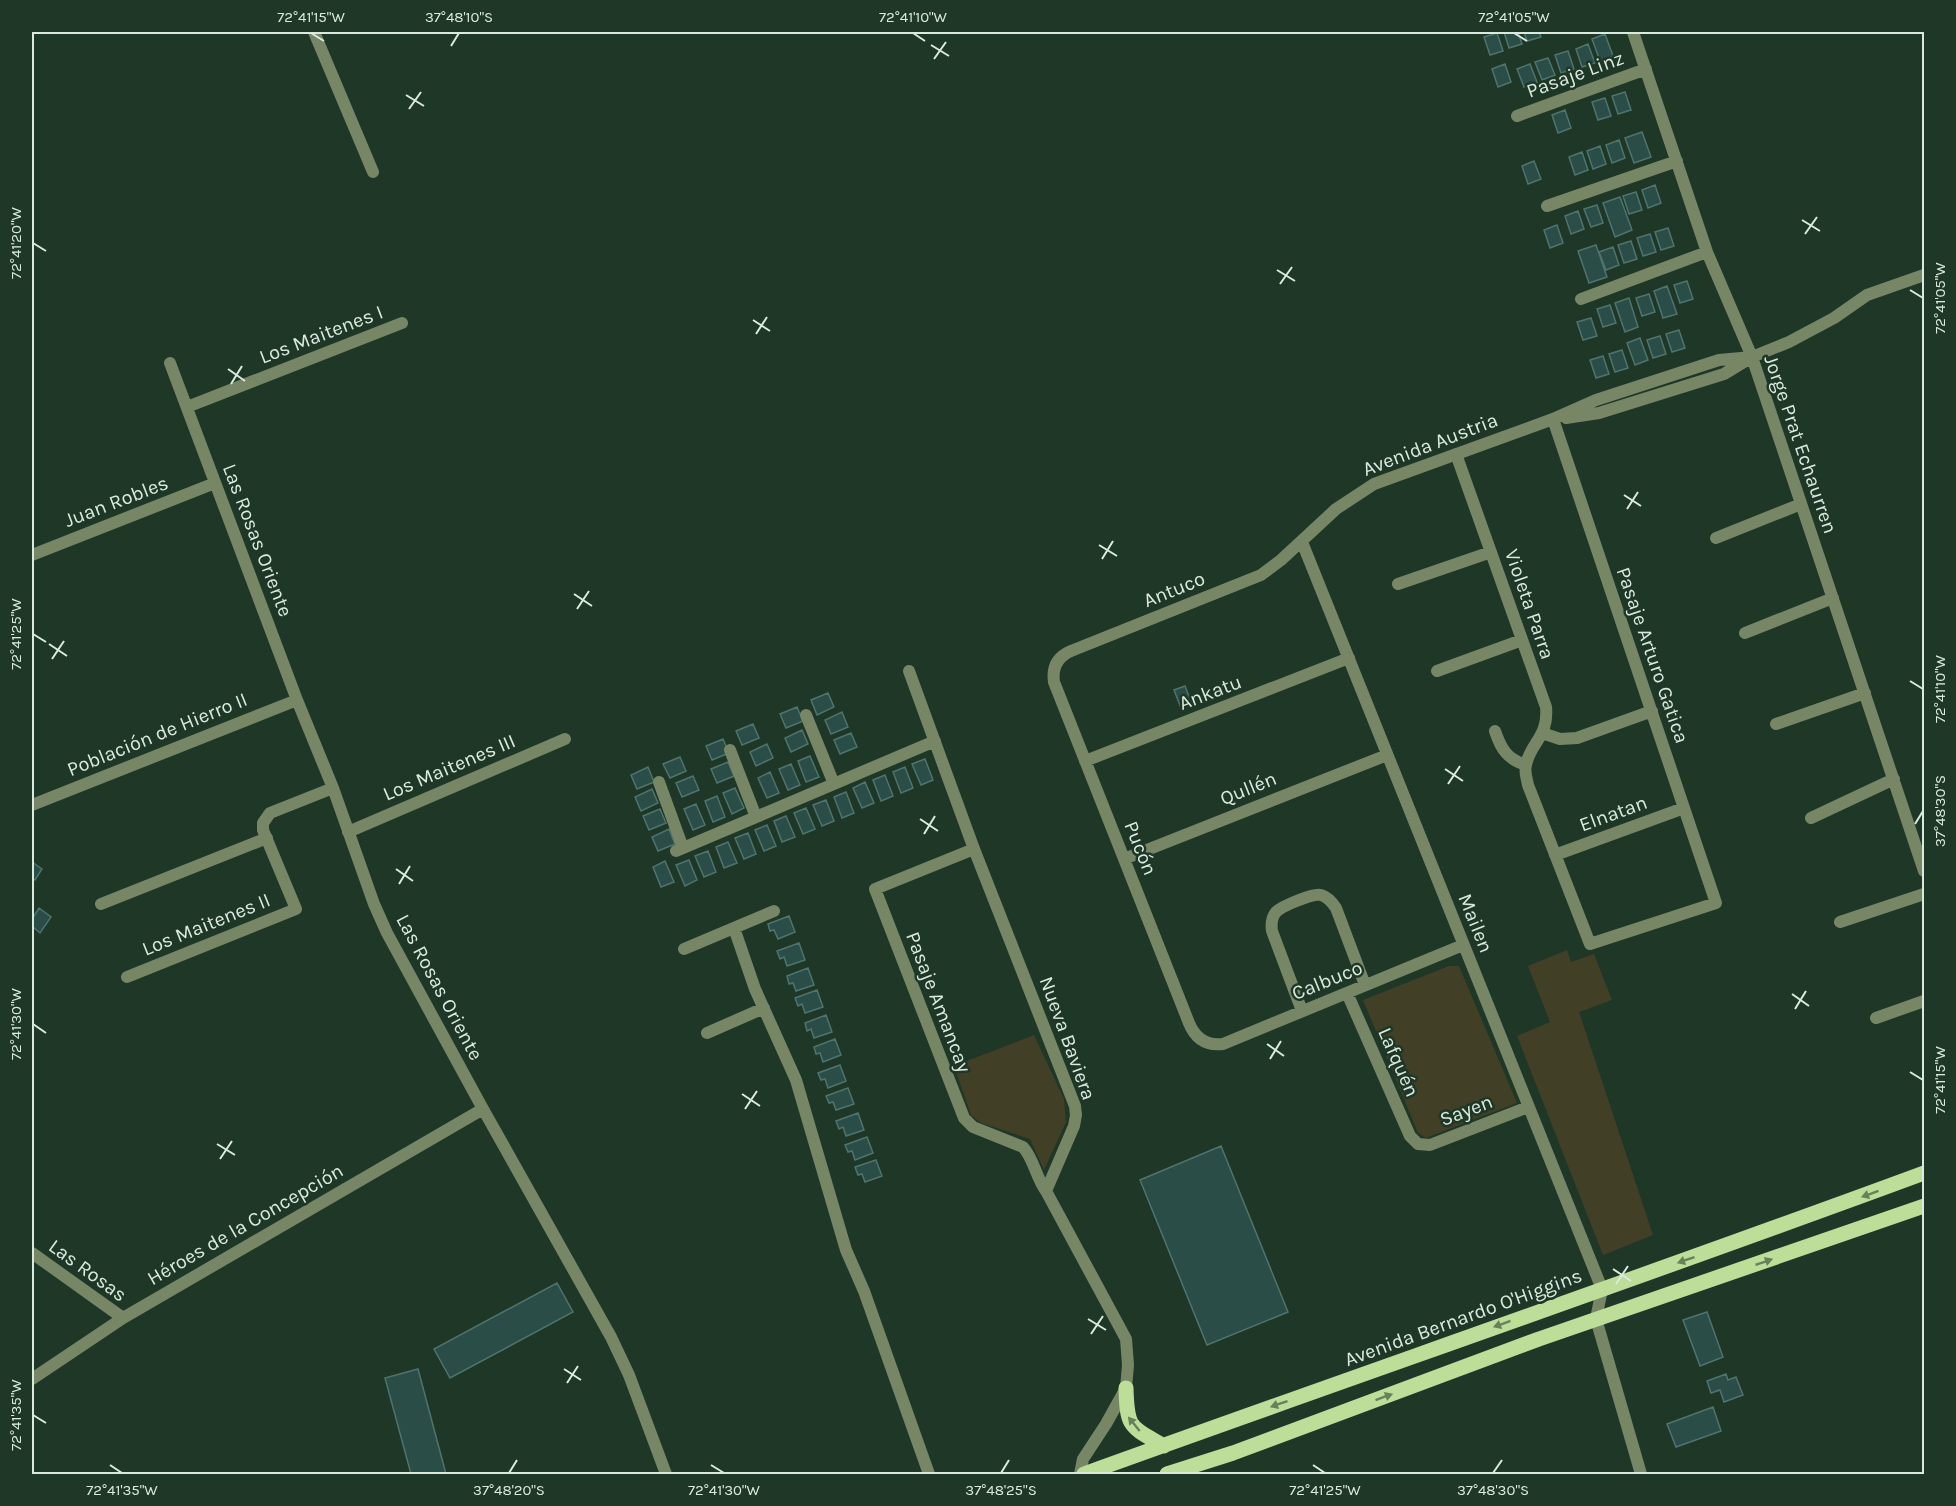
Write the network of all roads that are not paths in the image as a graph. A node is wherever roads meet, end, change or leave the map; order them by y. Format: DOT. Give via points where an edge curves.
graph roads {
  1 [pos="314,32"];
  2 [pos="1633,32"];
  3 [pos="1646,69"];
  4 [pos="1517,116"];
  5 [pos="1677,161"];
  6 [pos="373,172"];
  7 [pos="1547,206"];
  8 [pos="1707,252"];
  9 [pos="1924,275"];
  10 [pos="1581,299"];
  11 [pos="402,323"];
  12 [pos="1752,357"];
  13 [pos="170,363"];
  14 [pos="187,407"];
  15 [pos="1553,419"];
  16 [pos="1456,453"];
  17 [pos="215,483"];
  18 [pos="1801,504"];
  19 [pos="1716,538"];
  20 [pos="1302,542"];
  21 [pos="1491,552"];
  22 [pos="32,555"];
  23 [pos="1398,584"];
  24 [pos="1833,598"];
  25 [pos="1745,633"];
  26 [pos="1522,640"];
  27 [pos="1349,658"];
  28 [pos="1056,664"];
  29 [pos="909,671"];
  30 [pos="1437,671"];
  31 [pos="1864,693"];
  32 [pos="297,700"];
  33 [pos="1652,711"];
  34 [pos="806,715"];
  35 [pos="1776,724"];
  36 [pos="1495,731"];
  37 [pos="1542,733"];
  38 [pos="565,739"];
  39 [pos="935,741"];
  40 [pos="730,750"];
  41 [pos="1387,754"];
  42 [pos="1086,761"];
  43 [pos="1526,765"];
  44 [pos="1894,779"];
  45 [pos="659,782"];
  46 [pos="834,784"];
  47 [pos="333,788"];
  48 [pos="32,805"];
  49 [pos="1684,808"];
  50 [pos="756,817"];
  51 [pos="1811,818"];
  52 [pos="348,832"];
  53 [pos="267,838"];
  54 [pos="974,849"];
  55 [pos="1555,855"];
  56 [pos="1124,859"];
  57 [pos="1924,871"];
  58 [pos="1924,894"];
  59 [pos="101,904"];
  60 [pos="774,911"];
  61 [pos="1840,922"];
  62 [pos="734,928"];
  63 [pos="1463,945"];
  64 [pos="684,949"];
  65 [pos="127,977"];
  66 [pos="1365,985"];
  67 [pos="1347,993"];
  68 [pos="1924,1001"];
  69 [pos="764,1008"];
  70 [pos="1302,1011"];
  71 [pos="1876,1018"];
  72 [pos="707,1033"];
  73 [pos="1204,1042"];
  74 [pos="1528,1107"];
  75 [pos="483,1108"];
  76 [pos="1418,1144"];
  77 [pos="1924,1173"];
  78 [pos="1046,1191"];
  79 [pos="1924,1198"];
  80 [pos="1924,1206"];
  81 [pos="1908,1211"];
  82 [pos="32,1253"];
  83 [pos="1602,1289"];
  84 [pos="123,1318"];
  85 [pos="1596,1319"];
  86 [pos="32,1379"];
  87 [pos="1335,1386"];
  88 [pos="1126,1388"];
  89 [pos="1344,1412"];
  90 [pos="1164,1446"];
  91 [pos="666,1474"];
  92 [pos="929,1474"];
  93 [pos="1082,1474"];
  94 [pos="1167,1474"];
  95 [pos="1641,1474"];
  1 -- 6 [label="street"];
  2 -- 3 [label="street, Jorge Prat Echaurren"];
  3 -- 4 [label="street, Pasaje Linz"];
  3 -- 5 [label="street, Jorge Prat Echaurren"];
  5 -- 7 [label="street"];
  5 -- 8 [label="street, Jorge Prat Echaurren"];
  8 -- 10 [label="street"];
  8 -- 12 [label="street, Jorge Prat Echaurren"];
  9 -- 12 [label="street, Avenida Austria" via="1867,295 1834,318"];
  11 -- 14 [label="street, Los Maitenes I"];
  12 -- 15 [label="street, Avenida Austria" via="1719,360 1596,400"];
  12 -- 18 [label="street, Jorge Prat Echaurren"];
  13 -- 14 [label="street, Las Rosas Oriente"];
  14 -- 17 [label="street, Las Rosas Oriente"];
  15 -- 16 [label="street, Avenida Austria"];
  15 -- 33 [label="street, Pasaje Arturo Gatica"];
  16 -- 20 [label="street, Avenida Austria" via="1374,484 1336,509"];
  16 -- 21 [label="street, Violeta Parra"];
  17 -- 22 [label="street, Juan Robles"];
  17 -- 32 [label="street, Las Rosas Oriente"];
  18 -- 19 [label="street"];
  18 -- 24 [label="street, Jorge Prat Echaurren"];
  20 -- 27 [label="street, Mailen"];
  20 -- 28 [label="street, Antuco" via="1261,575 1064,654"];
  21 -- 23 [label="street"];
  21 -- 26 [label="street, Violeta Parra"];
  24 -- 25 [label="street"];
  24 -- 31 [label="street, Jorge Prat Echaurren"];
  26 -- 30 [label="street"];
  26 -- 37 [label="street, Violeta Parra" via="1546,707"];
  27 -- 41 [label="street, Mailen"];
  27 -- 42 [label="street, Ankatu"];
  28 -- 42 [label="street, Pucón" via="1054,682"];
  29 -- 39 [label="street, Nueva Baviera"];
  31 -- 35 [label="street"];
  31 -- 44 [label="street, Jorge Prat Echaurren"];
  32 -- 47 [label="street, Las Rosas Oriente"];
  32 -- 48 [label="street, Población de Hierro II"];
  33 -- 37 [label="street" via="1577,738 1560,739"];
  33 -- 49 [label="street, Pasaje Arturo Gatica"];
  34 -- 46 [label="street"];
  36 -- 43 [label="street" via="1504,753"];
  37 -- 43 [label="street, Violeta Parra"];
  38 -- 52 [label="street, Los Maitenes III"];
  39 -- 46 [label="street"];
  39 -- 54 [label="street, Nueva Baviera"];
  40 -- 50 [label="street"];
  41 -- 56 [label="street, Qullén"];
  41 -- 63 [label="street, Mailen"];
  42 -- 56 [label="street, Pucón"];
  43 -- 55 [label="street" via="1528,785"];
  44 -- 51 [label="street"];
  44 -- 57 [label="street, Jorge Prat Echaurren"];
  45 -- 50 [label="street" via="680,850"];
  46 -- 50 [label="street"];
  47 -- 52 [label="street, Las Rosas Oriente"];
  47 -- 53 [label="street" via="270,813 263,823"];
  49 -- 55 [label="street, Elnatan"];
  49 -- 55 [label="street, Pasaje Arturo Gatica" via="1716,903 1590,944"];
  52 -- 75 [label="street, Las Rosas Oriente" via="387,933"];
  53 -- 59 [label="street"];
  53 -- 65 [label="street, Los Maitenes II" via="296,909"];
  54 -- 78 [label="street, Nueva Baviera" via="1075,1106 1074,1126"];
  54 -- 78 [label="street, Pasaje Amancay" via="875,889 963,1118 1023,1147"];
  56 -- 73 [label="street, Pucón" via="1192,1031"];
  58 -- 61 [label="street"];
  60 -- 62 [label="street"];
  62 -- 64 [label="street"];
  62 -- 69 [label="street"];
  63 -- 66 [label="street, Calbuco"];
  63 -- 74 [label="street, Mailen"];
  66 -- 67 [label="street, Calbuco"];
  66 -- 70 [label="street" via="1330,899 1312,896 1280,909 1272,922 1272,931"];
  67 -- 70 [label="street, Calbuco"];
  67 -- 76 [label="street, Lafquén" via="1410,1136"];
  68 -- 71 [label="street"];
  69 -- 72 [label="street"];
  69 -- 92 [label="street" via="796,1080 846,1250"];
  70 -- 73 [label="street, Calbuco" via="1223,1044"];
  74 -- 76 [label="street, Sayen" via="1430,1145"];
  74 -- 83 [label="street, Mailen"];
  75 -- 84 [label="street, Héroes de la Concepción"];
  75 -- 91 [label="street, Las Rosas Oriente" via="611,1337"];
  77 -- 83 [label="main road, Avenida Bernardo O'Higgins, one-way"];
  78 -- 88 [label="street" via="1126,1339"];
  79 -- 81 [label="main road"];
  80 -- 81 [label="main road"];
  85 -- 81 [label="main road, one-way"];
  82 -- 84 [label="street, Las Rosas"];
  83 -- 85 [label="street"];
  83 -- 87 [label="main road, Avenida Bernardo O'Higgins, one-way"];
  84 -- 86 [label="street, Héroes de la Concepción"];
  89 -- 85 [label="main road, one-way"];
  85 -- 95 [label="street"];
  87 -- 89 [label="main road"];
  87 -- 90 [label="main road, Avenida Bernardo O'Higgins, one-way"];
  90 -- 88 [label="main road, one-way" via="1136,1430 1128,1418"];
  88 -- 93 [label="street" via="1083,1459"];
  89 -- 94 [label="main road"];
  90 -- 93 [label="main road, Avenida Bernardo O'Higgins"];
}
